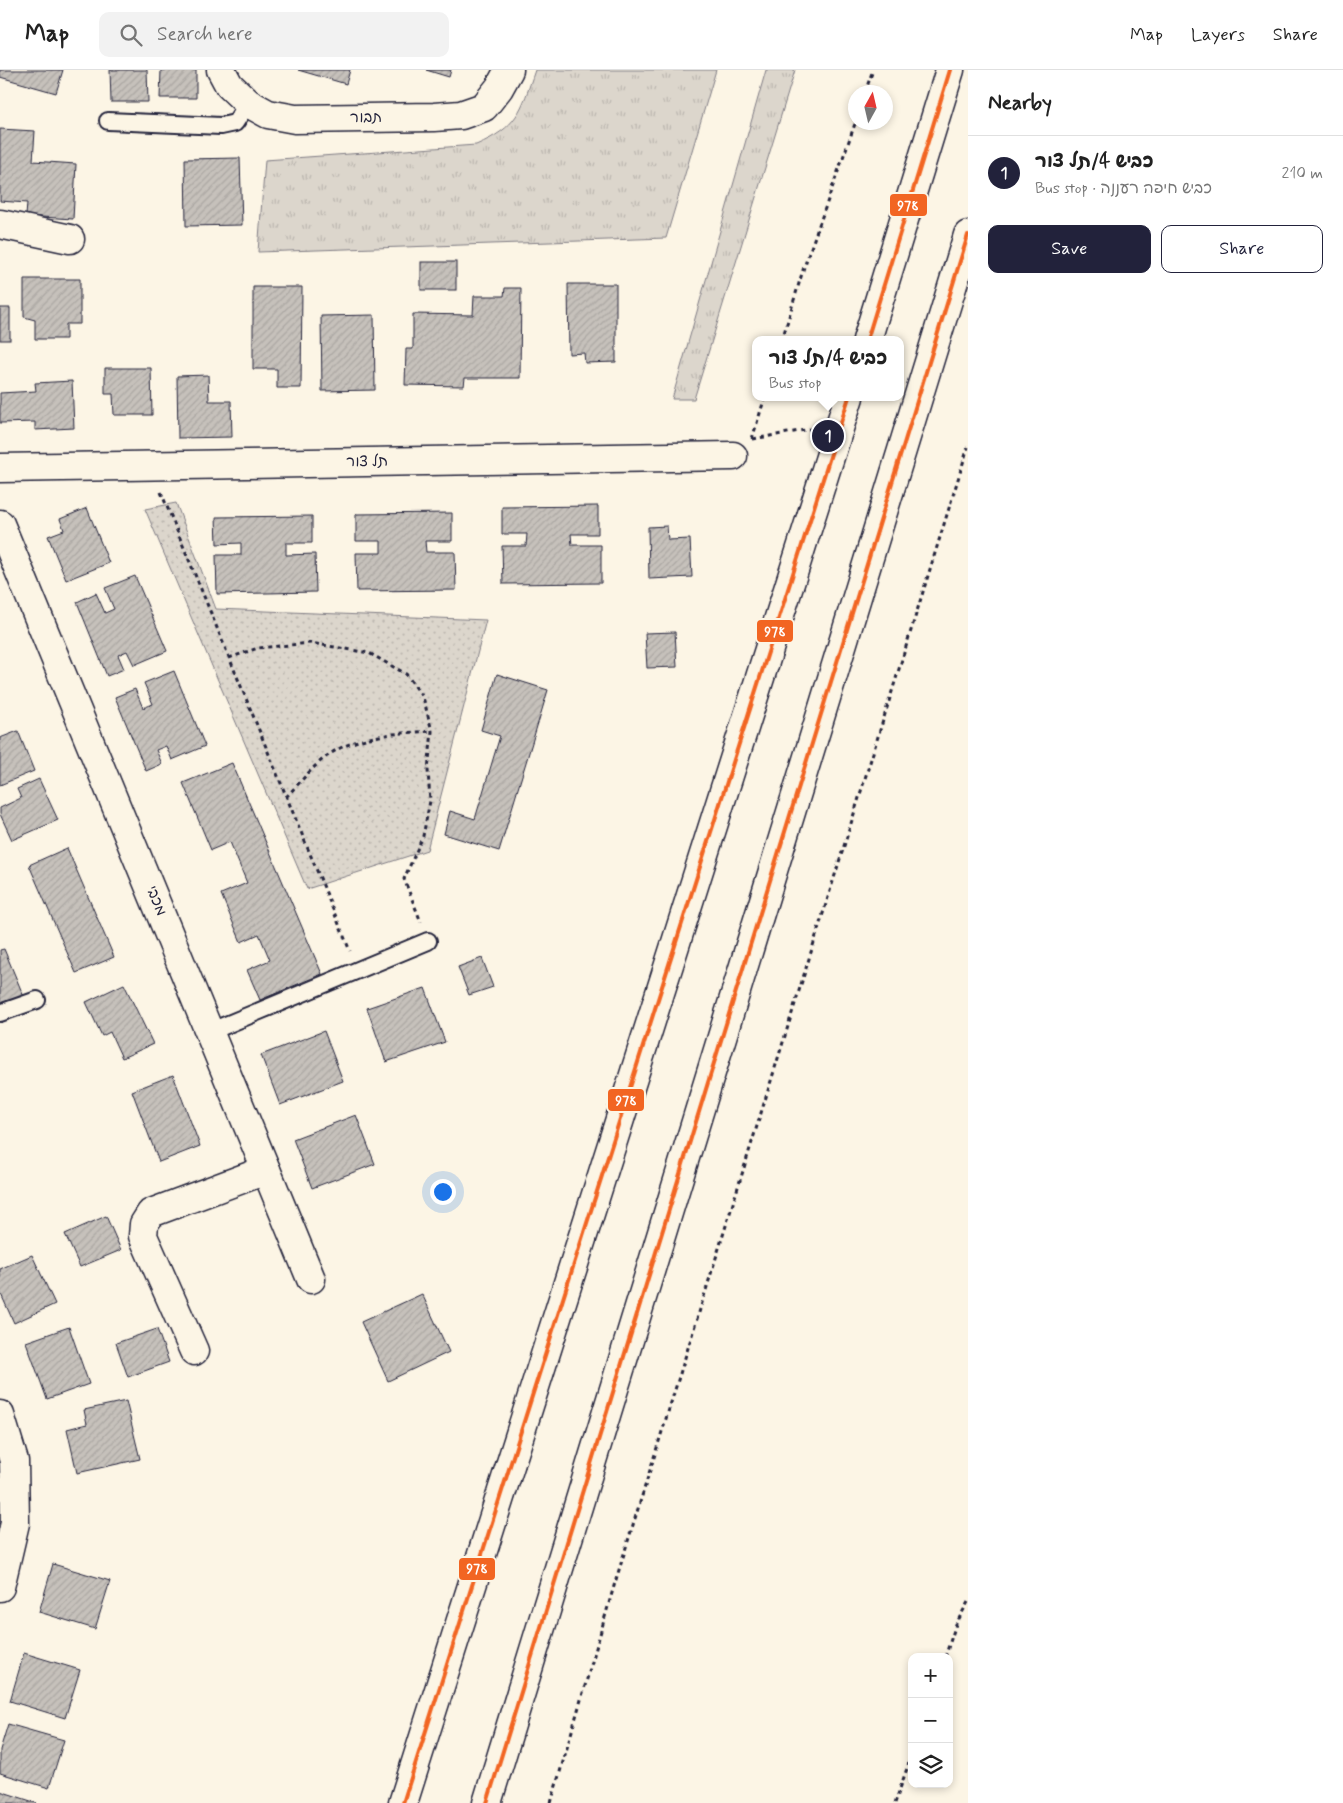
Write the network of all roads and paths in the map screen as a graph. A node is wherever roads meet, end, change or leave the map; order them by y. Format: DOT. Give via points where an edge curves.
graph roads {
  1 [pos="221,70"];
  2 [pos="509,70"];
  3 [pos="873,70"];
  4 [pos="950,70"];
  5 [pos="868,85"];
  6 [pos="248,104"];
  7 [pos="108,121"];
  8 [pos="853,130"];
  9 [pos="0,224"];
  10 [pos="968,235"];
  11 [pos="70,239"];
  12 [pos="783,336"];
  13 [pos="868,336"];
  14 [pos="763,401"];
  15 [pos="848,401"];
  16 [pos="841,424"];
  17 [pos="742,447"];
  18 [pos="968,447"];
  19 [pos="150,465"];
  20 [pos="0,468"];
  21 [pos="0,524"];
  22 [pos="229,658"];
  23 [pos="432,731"];
  24 [pos="286,797"];
  25 [pos="428,941"];
  26 [pos="357,970"];
  27 [pos="37,1000"];
  28 [pos="0,1013"];
  29 [pos="209,1032"];
  30 [pos="266,1170"];
  31 [pos="311,1279"];
  32 [pos="194,1351"];
  33 [pos="0,1415"];
  34 [pos="0,1588"];
  35 [pos="968,1602"];
  36 [pos="946,1653"];
  37 [pos="908,1766"];
  38 [pos="403,1803"];
  39 [pos="487,1803"];
  40 [pos="551,1803"];
  41 [pos="895,1803"];
  1 -- 6 [label="main road, תבור" via="229,85"];
  2 -- 6 [label="main road, תבור" via="484,107 461,115 295,119 268,114"];
  3 -- 5 [label="path"];
  4 -- 13 [label="main road"];
  6 -- 7 [label="lane" via="235,122 221,126"];
  8 -- 12 [label="path"];
  9 -- 11 [label="main road"];
  10 -- 39 [label="main road"];
  14 -- 17 [label="path"];
  15 -- 16 [label="main road"];
  16 -- 17 [label="path"];
  16 -- 38 [label="main road"];
  17 -- 19 [label="main road, תל צור"];
  18 -- 40 [label="path" via="614,1586"];
  19 -- 20 [label="main road, תל צור"];
  19 -- 22 [label="path"];
  21 -- 29 [label="main road, מכבי"];
  22 -- 23 [label="path" via="258,648 311,644 368,652 406,674 423,697"];
  22 -- 24 [label="path"];
  23 -- 24 [label="path" via="395,733 353,743 327,756"];
  23 -- 25 [label="path" via="428,770 430,801 423,836 404,879"];
  24 -- 26 [label="path"];
  25 -- 26 [label="lane"];
  26 -- 29 [label="lane"];
  27 -- 28 [label="lane"];
  29 -- 30 [label="main road, מכבי"];
  30 -- 31 [label="main road, מכבי"];
  30 -- 32 [label="main road" via="151,1214 144,1224 143,1236"];
  33 -- 34 [label="main road" via="14,1461 15,1523"];
  35 -- 36 [label="path"];
  37 -- 41 [label="path"];
}
